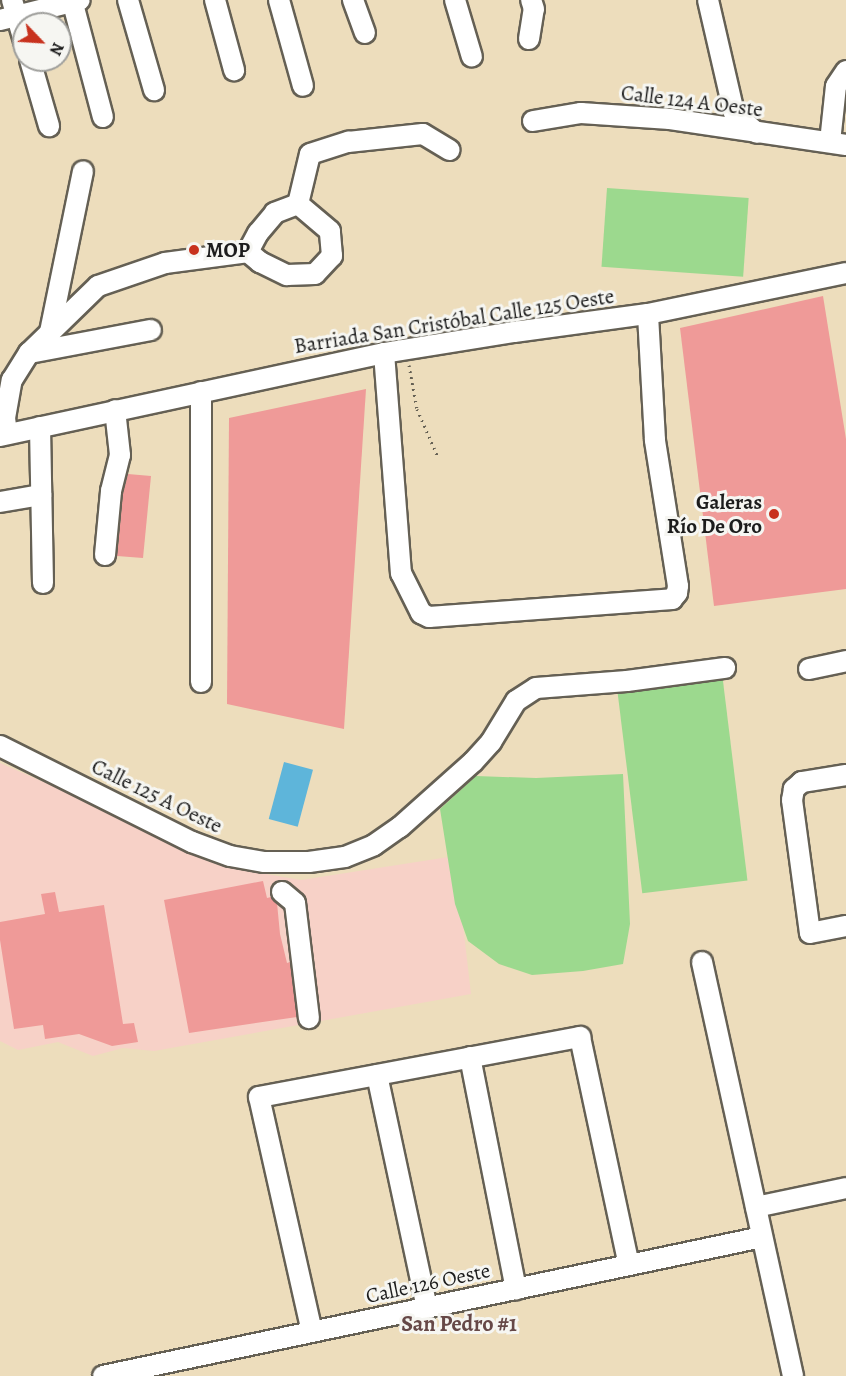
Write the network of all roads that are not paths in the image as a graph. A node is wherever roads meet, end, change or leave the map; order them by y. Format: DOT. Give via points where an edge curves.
graph roads {
  1 [pos="128,0"];
  2 [pos="215,0"];
  3 [pos="279,0"];
  4 [pos="353,0"];
  5 [pos="455,0"];
  6 [pos="531,0"];
  7 [pos="708,0"];
  8 [pos="75,1"];
  9 [pos="10,12"];
  10 [pos="365,33"];
  11 [pos="529,39"];
  12 [pos="472,57"];
  13 [pos="234,70"];
  14 [pos="846,71"];
  15 [pos="33,72"];
  16 [pos="303,86"];
  17 [pos="154,90"];
  18 [pos="103,117"];
  19 [pos="533,121"];
  20 [pos="49,126"];
  21 [pos="757,133"];
  22 [pos="838,143"];
  23 [pos="450,150"];
  24 [pos="83,171"];
  25 [pos="298,204"];
  26 [pos="248,252"];
  27 [pos="846,273"];
  28 [pos="648,315"];
  29 [pos="151,330"];
  30 [pos="50,332"];
  31 [pos="29,353"];
  32 [pos="384,353"];
  33 [pos="201,392"];
  34 [pos="115,410"];
  35 [pos="39,427"];
  36 [pos="4,435"];
  37 [pos="41,495"];
  38 [pos="0,502"];
  39 [pos="105,555"];
  40 [pos="42,584"];
  41 [pos="846,661"];
  42 [pos="725,668"];
  43 [pos="808,669"];
  44 [pos="201,682"];
  45 [pos="0,746"];
  46 [pos="846,775"];
  47 [pos="282,892"];
  48 [pos="846,926"];
  49 [pos="702,962"];
  50 [pos="309,1018"];
  51 [pos="470,1058"];
  52 [pos="377,1075"];
  53 [pos="846,1188"];
  54 [pos="756,1207"];
  55 [pos="762,1237"];
  56 [pos="630,1265"];
  57 [pos="516,1289"];
  58 [pos="427,1308"];
  59 [pos="312,1332"];
  60 [pos="103,1376"];
  61 [pos="792,1376"];
  1 -- 17 [label="street"];
  2 -- 13 [label="street"];
  3 -- 16 [label="street"];
  4 -- 10 [label="street"];
  5 -- 12 [label="street"];
  6 -- 11 [label="street" via="534,9"];
  7 -- 21 [label="street" via="734,113"];
  8 -- 9 [label="street"];
  8 -- 18 [label="street"];
  14 -- 22 [label="street" via="836,86"];
  15 -- 20 [label="street"];
  19 -- 21 [label="street, Calle 124 A Oeste" via="582,113 670,119"];
  21 -- 22 [label="street, Calle 124 A Oeste"];
  23 -- 25 [label="street" via="423,134 348,142 310,154"];
  24 -- 30 [label="street"];
  25 -- 26 [label="street" via="275,213"];
  25 -- 26 [label="street" via="330,231 332,256 315,274 287,275"];
  26 -- 30 [label="street" via="165,263 98,286"];
  27 -- 28 [label="street, Barriada San Cristóbal Calle 125 Oeste"];
  28 -- 32 [label="street, Barriada San Cristóbal Calle 125 Oeste"];
  28 -- 32 [label="street" via="655,440 678,586 672,599 429,617 421,613 401,573"];
  29 -- 31 [label="street"];
  30 -- 31 [label="street"];
  31 -- 36 [label="street" via="12,380"];
  32 -- 33 [label="street, Barriada San Cristóbal Calle 125 Oeste"];
  33 -- 34 [label="street, Barriada San Cristóbal Calle 125 Oeste"];
  33 -- 44 [label="street"];
  34 -- 35 [label="street, Barriada San Cristóbal Calle 125 Oeste"];
  34 -- 39 [label="street" via="120,455 111,491"];
  35 -- 36 [label="street, Barriada San Cristóbal Calle 125 Oeste"];
  35 -- 37 [label="street"];
  37 -- 38 [label="street"];
  37 -- 40 [label="street"];
  41 -- 43 [label="street"];
  42 -- 45 [label="street, Calle 125 A Oeste" via="536,688 516,701 491,742 473,762 400,827 345,857 309,862 264,862 230,856 192,842"];
  46 -- 48 [label="street" via="802,782 794,789 792,800 810,933"];
  47 -- 50 [label="street" via="295,903"];
  49 -- 54 [label="street"];
  51 -- 52 [label="street"];
  51 -- 56 [label="street" via="580,1037"];
  51 -- 57 [label="street"];
  52 -- 58 [label="street"];
  52 -- 59 [label="street" via="259,1097"];
  53 -- 54 [label="street"];
  54 -- 55 [label="street"];
  55 -- 56 [label="street, Calle 126 Oeste"];
  55 -- 61 [label="street"];
  56 -- 57 [label="street, Calle 126 Oeste"];
  57 -- 58 [label="street, Calle 126 Oeste"];
  58 -- 59 [label="street, Calle 126 Oeste"];
  59 -- 60 [label="street, Calle 126 Oeste"];
}
